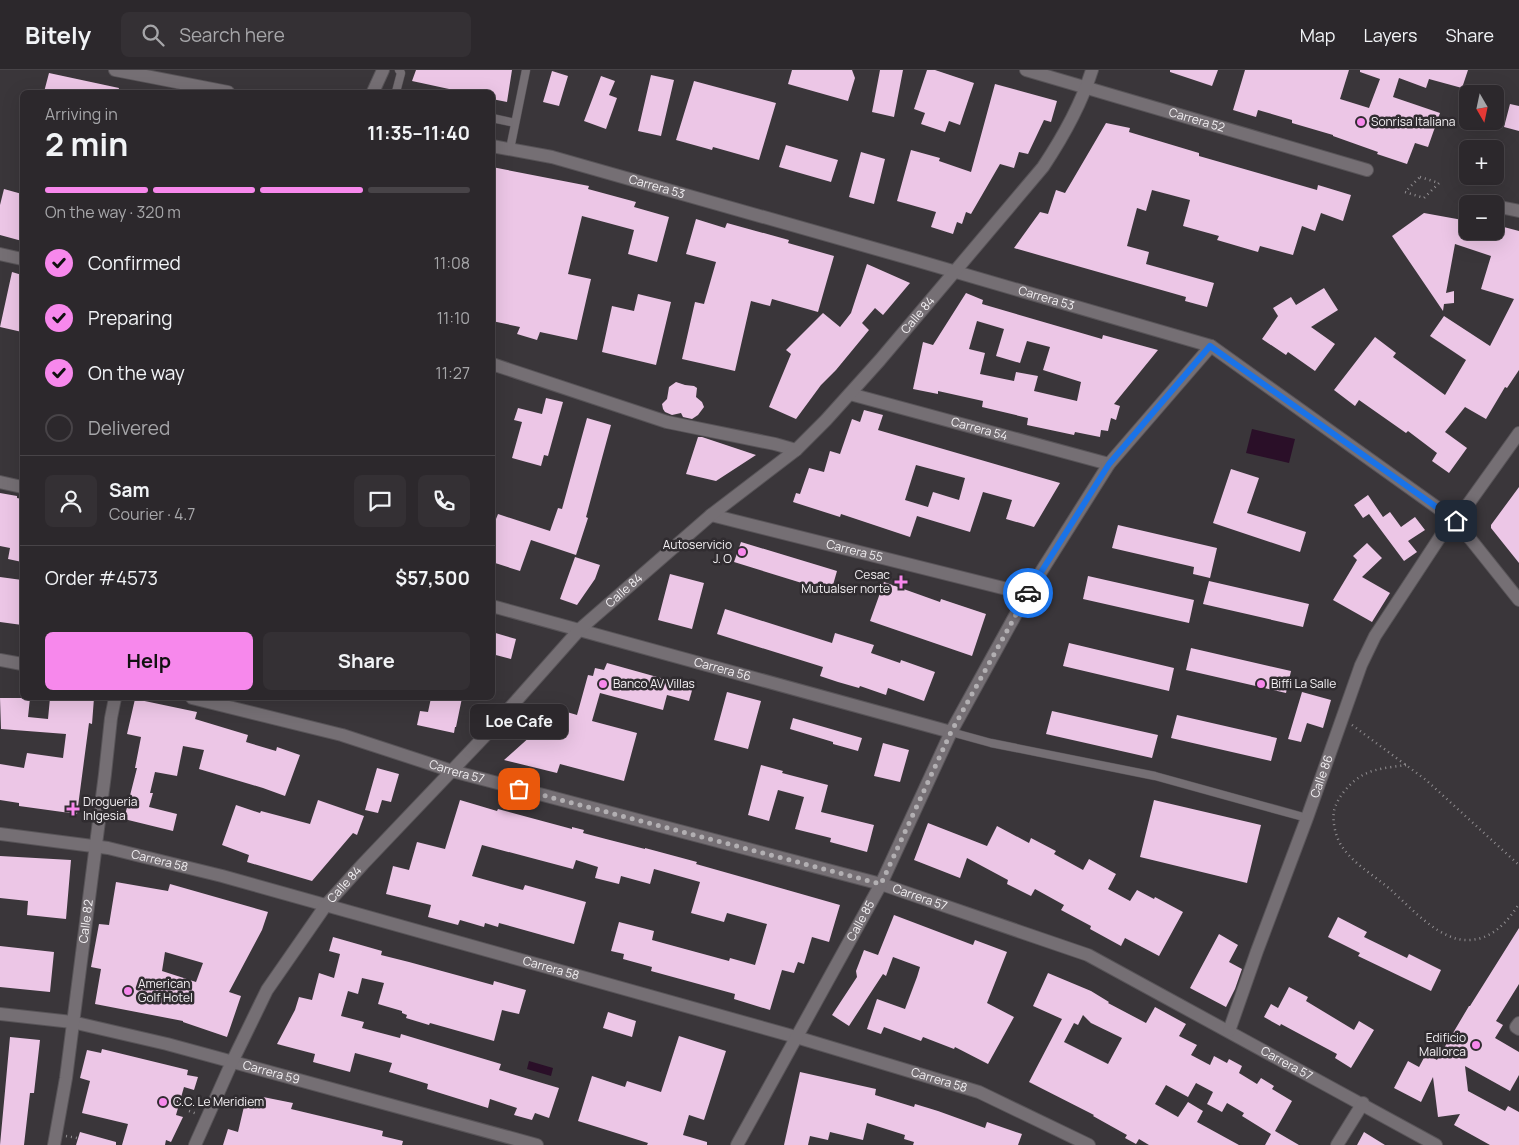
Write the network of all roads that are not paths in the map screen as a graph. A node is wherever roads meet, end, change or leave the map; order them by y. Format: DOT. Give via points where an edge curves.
graph roads {
  1 [pos="115,70"];
  2 [pos="383,70"];
  3 [pos="399,70"];
  4 [pos="526,70"];
  5 [pos="1026,70"];
  6 [pos="1092,70"];
  7 [pos="1086,87"];
  8 [pos="218,90"];
  9 [pos="374,90"];
  10 [pos="397,90"];
  11 [pos="495,119"];
  12 [pos="515,122"];
  13 [pos="495,146"];
  14 [pos="510,148"];
  15 [pos="1367,170"];
  16 [pos="1504,208"];
  17 [pos="1519,212"];
  18 [pos="0,254"];
  19 [pos="20,259"];
  20 [pos="954,272"];
  21 [pos="1210,346"];
  22 [pos="495,365"];
  23 [pos="850,394"];
  24 [pos="1519,433"];
  25 [pos="796,450"];
  26 [pos="1109,464"];
  27 [pos="0,482"];
  28 [pos="20,487"];
  29 [pos="711,516"];
  30 [pos="1456,521"];
  31 [pos="1442,534"];
  32 [pos="1027,594"];
  33 [pos="1519,600"];
  34 [pos="495,607"];
  35 [pos="580,629"];
  36 [pos="0,660"];
  37 [pos="20,664"];
  38 [pos="114,700"];
  39 [pos="200,700"];
  40 [pos="951,732"];
  41 [pos="452,771"];
  42 [pos="1307,818"];
  43 [pos="0,834"];
  44 [pos="95,846"];
  45 [pos="881,884"];
  46 [pos="326,905"];
  47 [pos="0,1014"];
  48 [pos="72,1022"];
  49 [pos="1229,1031"];
  50 [pos="796,1037"];
  51 [pos="232,1062"];
  52 [pos="1363,1103"];
  53 [pos="54,1145"];
  54 [pos="195,1145"];
  55 [pos="538,1145"];
  56 [pos="737,1145"];
  57 [pos="1089,1145"];
  58 [pos="1337,1145"];
  59 [pos="1436,1145"];
  1 -- 8 [label="street"];
  2 -- 9 [label="street"];
  3 -- 10 [label="lane"];
  4 -- 12 [label="lane"];
  5 -- 7 [label="street, Carrera 52"];
  6 -- 7 [label="street, Calle 84"];
  7 -- 15 [label="street, Carrera 52"];
  7 -- 20 [label="street, Calle 84" via="1063,137 1043,167"];
  11 -- 12 [label="lane"];
  12 -- 14 [label="lane"];
  13 -- 14 [label="street, Carrera 53"];
  14 -- 20 [label="street, Carrera 53" via="552,157"];
  16 -- 17 [label="street"];
  18 -- 19 [label="street"];
  20 -- 21 [label="street, Carrera 53"];
  20 -- 23 [label="street, Calle 84"];
  21 -- 26 [label="street, Calle 85"];
  21 -- 30 [label="street, Carrera 53"];
  22 -- 25 [label="street" via="667,422"];
  23 -- 25 [label="street, Calle 84"];
  23 -- 26 [label="street, Carrera 54"];
  24 -- 30 [label="street"];
  25 -- 29 [label="street, Calle 84"];
  26 -- 32 [label="street, Calle 85"];
  27 -- 28 [label="street"];
  29 -- 32 [label="street, Carrera 55"];
  29 -- 35 [label="street, Calle 84"];
  30 -- 33 [label="street, Carrera 53"];
  31 -- 42 [label="street, Calle 86" via="1375,636 1361,665"];
  32 -- 40 [label="street, Calle 85"];
  34 -- 35 [label="street, Carrera 56"];
  35 -- 40 [label="street, Carrera 56"];
  35 -- 41 [label="street, Calle 84"];
  36 -- 37 [label="street"];
  38 -- 44 [label="street, Calle 82"];
  39 -- 41 [label="street, Carrera 57" via="342,734"];
  40 -- 42 [label="lane" via="1155,776"];
  40 -- 45 [label="street, Calle 85"];
  41 -- 45 [label="street, Carrera 57"];
  41 -- 46 [label="street, Calle 84"];
  42 -- 49 [label="street, Calle 86"];
  43 -- 44 [label="street, Carrera 58"];
  44 -- 46 [label="street, Carrera 58"];
  44 -- 48 [label="street, Calle 82"];
  45 -- 49 [label="street, Carrera 57" via="1088,954"];
  45 -- 50 [label="street, Calle 85"];
  46 -- 50 [label="street, Carrera 58"];
  46 -- 51 [label="street, Calle 84" via="267,990"];
  47 -- 48 [label="street, Carrera 59"];
  48 -- 51 [label="street, Carrera 59"];
  48 -- 53 [label="street, Calle 82"];
  49 -- 52 [label="street, Carrera 57"];
  50 -- 56 [label="street, Calle 85"];
  50 -- 57 [label="street, Carrera 58" via="979,1092"];
  51 -- 54 [label="street, Calle 84"];
  51 -- 55 [label="street, Carrera 59"];
  52 -- 58 [label="street"];
  52 -- 59 [label="street, Carrera 57"];
}
